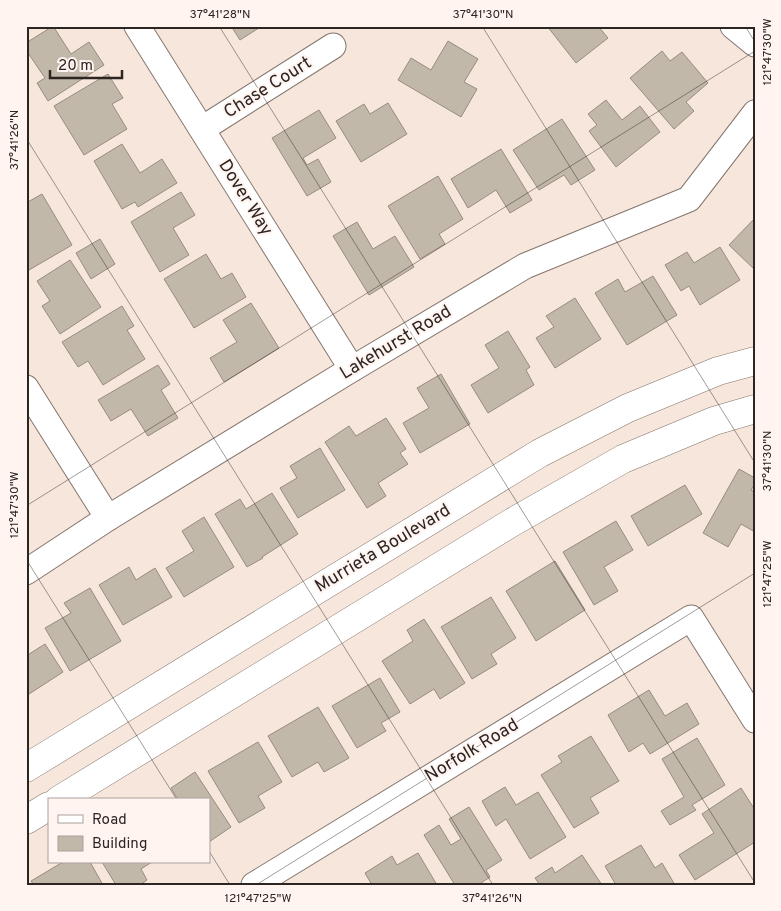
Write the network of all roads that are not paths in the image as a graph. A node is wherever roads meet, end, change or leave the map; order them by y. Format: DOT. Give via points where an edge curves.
graph roads {
  1 [pos="137,26"];
  2 [pos="733,26"];
  3 [pos="755,44"];
  4 [pos="334,46"];
  5 [pos="755,113"];
  6 [pos="202,129"];
  7 [pos="755,360"];
  8 [pos="352,369"];
  9 [pos="26,388"];
  10 [pos="755,409"];
  11 [pos="108,518"];
  12 [pos="26,572"];
  13 [pos="755,720"];
  14 [pos="26,768"];
  15 [pos="62,798"];
  16 [pos="48,807"];
  17 [pos="26,820"];
  18 [pos="254,885"];
  1 -- 6 [label="street, Dover Way"];
  2 -- 3 [label="street"];
  4 -- 6 [label="street, Chase Court"];
  5 -- 8 [label="street, Lakehurst Road" via="689,199 525,266"];
  6 -- 8 [label="street, Dover Way"];
  7 -- 14 [label="main road, Murrieta Boulevard" via="718,371 628,408 540,453"];
  8 -- 11 [label="street, Lakehurst Road"];
  9 -- 11 [label="street"];
  10 -- 15 [label="main road" via="714,421 623,459"];
  11 -- 12 [label="street, Lakehurst Road"];
  13 -- 18 [label="street, Norfolk Road" via="691,618"];
  16 -- 17 [label="main road"];
}
